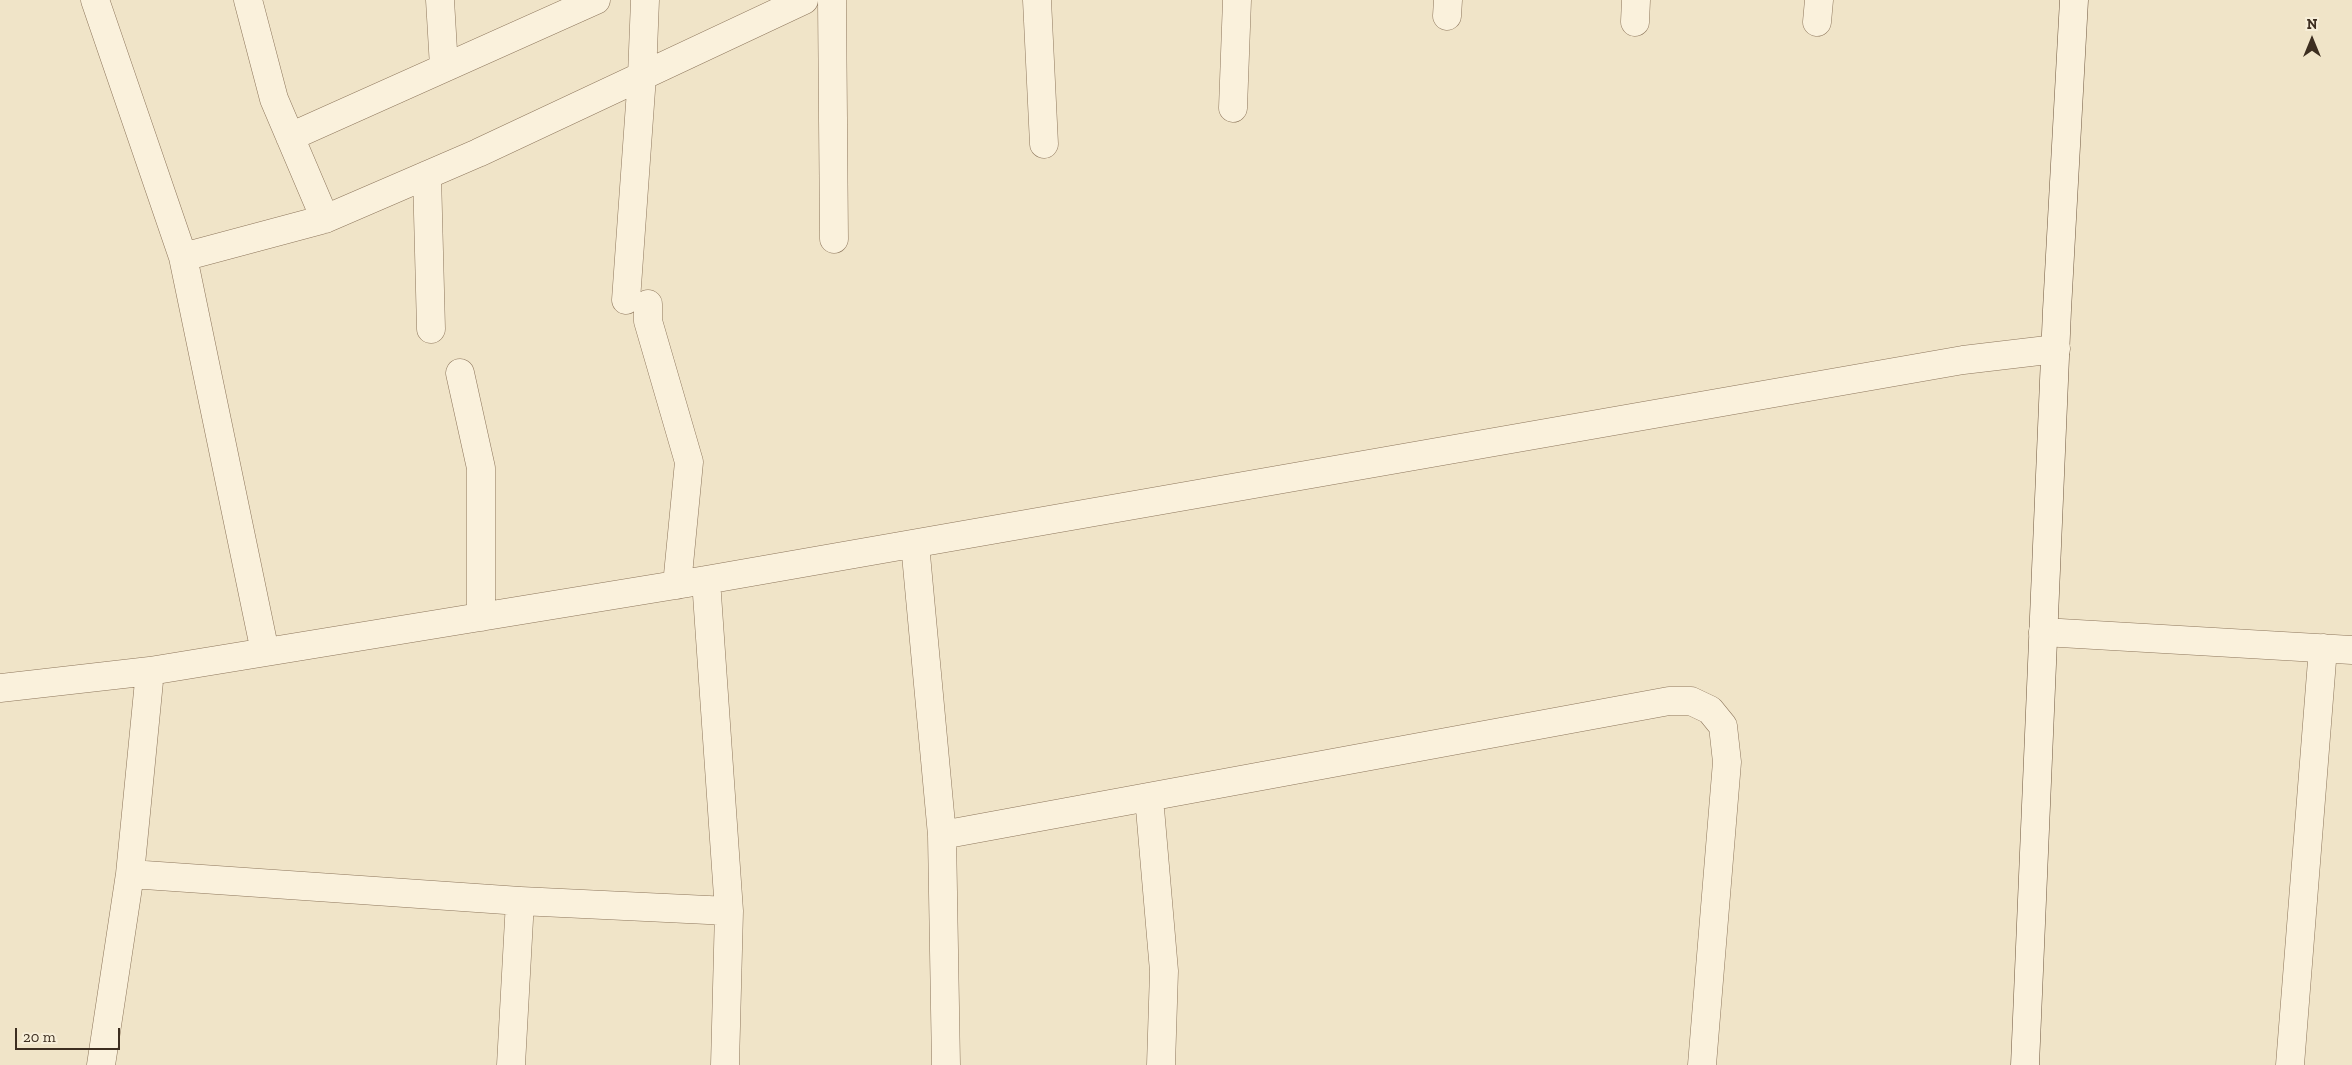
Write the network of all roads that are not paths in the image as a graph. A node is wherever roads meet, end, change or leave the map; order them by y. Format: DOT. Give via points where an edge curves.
graph roads {
  1 [pos="95,0"];
  2 [pos="248,0"];
  3 [pos="440,0"];
  4 [pos="596,0"];
  5 [pos="645,0"];
  6 [pos="804,0"];
  7 [pos="832,0"];
  8 [pos="1037,0"];
  9 [pos="1238,0"];
  10 [pos="2074,0"];
  11 [pos="444,68"];
  12 [pos="642,76"];
  13 [pos="1233,108"];
  14 [pos="290,137"];
  15 [pos="1044,144"];
  16 [pos="427,175"];
  17 [pos="325,219"];
  18 [pos="834,239"];
  19 [pos="183,256"];
  20 [pos="431,329"];
  21 [pos="2056,349"];
  22 [pos="460,373"];
  23 [pos="915,544"];
  24 [pos="706,580"];
  25 [pos="678,585"];
  26 [pos="481,617"];
  27 [pos="2044,632"];
  28 [pos="2323,648"];
  29 [pos="2352,650"];
  30 [pos="265,652"];
  31 [pos="150,671"];
  32 [pos="0,688"];
  33 [pos="1149,797"];
  34 [pos="942,835"];
  35 [pos="130,874"];
  36 [pos="520,901"];
  37 [pos="729,911"];
  38 [pos="101,1065"];
  39 [pos="510,1065"];
  40 [pos="725,1065"];
  41 [pos="946,1065"];
  42 [pos="1161,1065"];
  43 [pos="1702,1065"];
  44 [pos="2025,1065"];
  45 [pos="2290,1065"];
  1 -- 19 [label="street"];
  2 -- 14 [label="street" via="274,99"];
  3 -- 11 [label="street"];
  4 -- 11 [label="street"];
  5 -- 12 [label="street"];
  6 -- 12 [label="street"];
  7 -- 18 [label="street"];
  8 -- 15 [label="street"];
  9 -- 13 [label="street"];
  10 -- 21 [label="street"];
  11 -- 14 [label="street"];
  12 -- 16 [label="street"];
  12 -- 25 [label="street" via="637,302 648,321 689,462"];
  14 -- 17 [label="street"];
  16 -- 17 [label="street"];
  16 -- 20 [label="street"];
  17 -- 19 [label="street"];
  19 -- 30 [label="street"];
  21 -- 23 [label="street" via="1953,362"];
  21 -- 27 [label="street"];
  22 -- 26 [label="street" via="481,468"];
  23 -- 24 [label="street"];
  23 -- 34 [label="street"];
  24 -- 25 [label="street"];
  24 -- 37 [label="street"];
  25 -- 26 [label="street"];
  26 -- 30 [label="street"];
  27 -- 28 [label="street"];
  27 -- 44 [label="street"];
  28 -- 29 [label="street"];
  28 -- 45 [label="street"];
  30 -- 31 [label="street"];
  31 -- 32 [label="street"];
  31 -- 35 [label="street"];
  33 -- 34 [label="street"];
  33 -- 42 [label="street" via="1164,971"];
  33 -- 43 [label="street" via="1668,701 1691,701 1710,710 1723,726 1727,762"];
  34 -- 41 [label="street"];
  35 -- 36 [label="street"];
  35 -- 38 [label="street"];
  36 -- 37 [label="street"];
  36 -- 39 [label="street"];
  37 -- 40 [label="street"];
}
